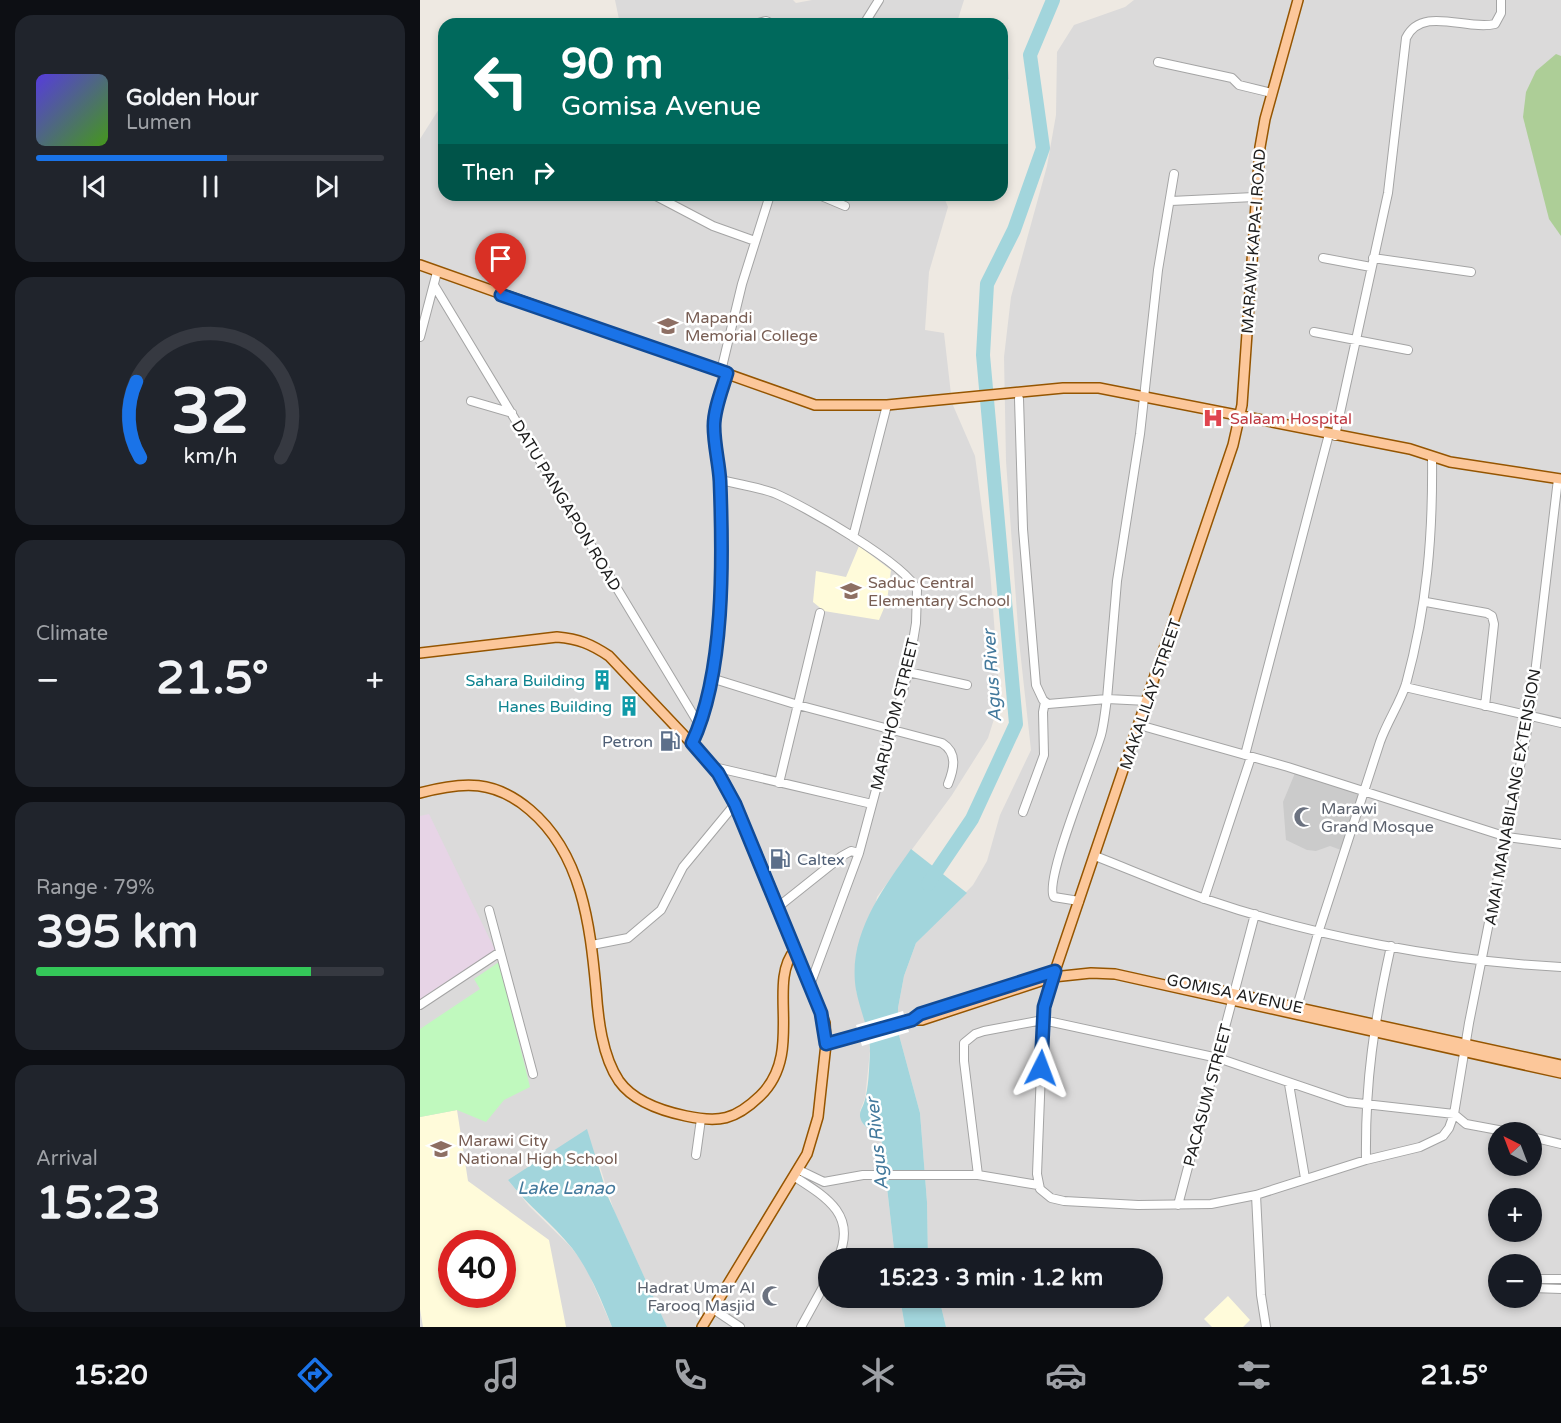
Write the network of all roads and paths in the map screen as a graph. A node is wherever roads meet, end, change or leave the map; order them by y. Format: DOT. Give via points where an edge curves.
graph roads {
  1 [pos="879,0"];
  2 [pos="1298,0"];
  3 [pos="1501,0"];
  4 [pos="868,18"];
  5 [pos="1158,62"];
  6 [pos="1272,93"];
  7 [pos="1174,174"];
  8 [pos="1254,197"];
  9 [pos="665,201"];
  10 [pos="768,201"];
  11 [pos="833,201"];
  12 [pos="1171,201"];
  13 [pos="845,206"];
  14 [pos="755,241"];
  15 [pos="1323,258"];
  16 [pos="1373,258"];
  17 [pos="420,266"];
  18 [pos="1371,267"];
  19 [pos="437,272"];
  20 [pos="1471,272"];
  21 [pos="434,285"];
  22 [pos="1314,332"];
  23 [pos="420,337"];
  24 [pos="1357,339"];
  25 [pos="1408,350"];
  26 [pos="724,372"];
  27 [pos="1144,396"];
  28 [pos="1017,397"];
  29 [pos="471,401"];
  30 [pos="887,405"];
  31 [pos="512,413"];
  32 [pos="1241,415"];
  33 [pos="1332,435"];
  34 [pos="1432,458"];
  35 [pos="1560,479"];
  36 [pos="720,480"];
  37 [pos="853,537"];
  38 [pos="1426,602"];
  39 [pos="820,613"];
  40 [pos="420,653"];
  41 [pos="908,672"];
  42 [pos="711,678"];
  43 [pos="967,685"];
  44 [pos="1405,687"];
  45 [pos="1107,699"];
  46 [pos="1046,702"];
  47 [pos="1148,702"];
  48 [pos="798,705"];
  49 [pos="1485,706"];
  50 [pos="1530,716"];
  51 [pos="1561,723"];
  52 [pos="1140,725"];
  53 [pos="700,726"];
  54 [pos="892,730"];
  55 [pos="692,743"];
  56 [pos="1248,756"];
  57 [pos="714,767"];
  58 [pos="779,783"];
  59 [pos="948,784"];
  60 [pos="1364,792"];
  61 [pos="420,794"];
  62 [pos="735,804"];
  63 [pos="872,804"];
  64 [pos="1023,812"];
  65 [pos="1507,837"];
  66 [pos="1561,844"];
  67 [pos="859,853"];
  68 [pos="1095,856"];
  69 [pos="1204,899"];
  70 [pos="1079,901"];
  71 [pos="778,907"];
  72 [pos="489,910"];
  73 [pos="1255,914"];
  74 [pos="1319,930"];
  75 [pos="592,945"];
  76 [pos="1391,946"];
  77 [pos="795,950"];
  78 [pos="500,952"];
  79 [pos="1482,960"];
  80 [pos="1561,967"];
  81 [pos="1054,974"];
  82 [pos="810,985"];
  83 [pos="1233,998"];
  84 [pos="420,1005"];
  85 [pos="1297,1007"];
  86 [pos="1043,1020"];
  87 [pos="1373,1028"];
  88 [pos="826,1044"];
  89 [pos="1465,1048"];
  90 [pos="1218,1058"];
  91 [pos="1561,1065"];
  92 [pos="1561,1073"];
  93 [pos="533,1074"];
  94 [pos="1289,1084"];
  95 [pos="1366,1107"];
  96 [pos="1454,1114"];
  97 [pos="701,1119"];
  98 [pos="1488,1128"];
  99 [pos="1542,1139"];
  100 [pos="1561,1144"];
  101 [pos="696,1155"];
  102 [pos="1366,1160"];
  103 [pos="797,1173"];
  104 [pos="978,1175"];
  105 [pos="1305,1178"];
  106 [pos="1039,1187"];
  107 [pos="1256,1195"];
  108 [pos="1178,1205"];
  109 [pos="841,1248"];
  110 [pos="1542,1279"];
  111 [pos="1561,1280"];
  112 [pos="1542,1288"];
  113 [pos="1561,1289"];
  114 [pos="818,1296"];
  115 [pos="713,1309"];
  116 [pos="702,1327"];
  117 [pos="740,1327"];
  118 [pos="801,1327"];
  119 [pos="1266,1327"];
  1 -- 4 [label="street"];
  2 -- 6 [label="main road, MARAWI-KAPA-I ROAD"];
  3 -- 16 [label="street" via="1495,24 1426,21 1409,33 1394,155"];
  5 -- 6 [label="street" via="1232,78 1239,85"];
  6 -- 8 [label="main road, MARAWI-KAPA-I ROAD"];
  7 -- 12 [label="street"];
  8 -- 12 [label="street"];
  8 -- 32 [label="main road, MARAWI-KAPA-I ROAD"];
  9 -- 14 [label="street" via="713,226"];
  10 -- 14 [label="street"];
  11 -- 13 [label="street"];
  12 -- 27 [label="street" via="1161,251"];
  14 -- 26 [label="street"];
  15 -- 18 [label="street"];
  16 -- 18 [label="street"];
  16 -- 20 [label="street"];
  17 -- 19 [label="main road"];
  18 -- 24 [label="street"];
  19 -- 21 [label="street"];
  19 -- 26 [label="main road"];
  21 -- 23 [label="street"];
  21 -- 31 [label="street, DATU PANGAPON ROAD"];
  22 -- 24 [label="street"];
  24 -- 25 [label="street"];
  24 -- 33 [label="street"];
  26 -- 30 [label="main road" via="815,405"];
  26 -- 36 [label="street" via="714,425"];
  27 -- 28 [label="main road" via="1082,387"];
  27 -- 32 [label="main road"];
  27 -- 45 [label="street" via="1117,581"];
  28 -- 30 [label="main road"];
  28 -- 46 [label="street" via="1031,642 1036,685"];
  29 -- 31 [label="street"];
  30 -- 37 [label="street"];
  31 -- 53 [label="street, DATU PANGAPON ROAD"];
  32 -- 33 [label="main road"];
  32 -- 47 [label="main road, MAKALILAY STREET"];
  33 -- 34 [label="main road" via="1410,448"];
  33 -- 56 [label="street"];
  34 -- 35 [label="main road"];
  34 -- 38 [label="street"];
  35 -- 50 [label="street, AMAI MANABILANG EXTENSION"];
  36 -- 37 [label="street, MARUHOM STREET" via="773,493"];
  36 -- 42 [label="street" via="720,604"];
  37 -- 41 [label="street, MARUHOM STREET" via="902,571 915,585 916,623"];
  38 -- 44 [label="street"];
  38 -- 49 [label="street" via="1492,616"];
  39 -- 48 [label="street"];
  40 -- 55 [label="main road" via="557,637 579,639 609,656"];
  41 -- 43 [label="street"];
  41 -- 54 [label="street, MARUHOM STREET"];
  42 -- 48 [label="street"];
  42 -- 53 [label="street"];
  44 -- 49 [label="street"];
  44 -- 60 [label="street" via="1388,718"];
  45 -- 46 [label="street"];
  45 -- 47 [label="street"];
  45 -- 70 [label="street" via="1101,737 1052,883 1054,897"];
  46 -- 64 [label="street" via="1044,755"];
  47 -- 52 [label="main road, MAKALILAY STREET"];
  48 -- 54 [label="street"];
  48 -- 58 [label="street"];
  49 -- 50 [label="street"];
  50 -- 51 [label="street"];
  50 -- 65 [label="street, AMAI MANABILANG EXTENSION"];
  52 -- 56 [label="street"];
  52 -- 68 [label="main road, MAKALILAY STREET"];
  53 -- 55 [label="street"];
  54 -- 59 [label="street" via="949,747 954,759"];
  54 -- 63 [label="street, MARUHOM STREET"];
  55 -- 57 [label="main road"];
  56 -- 60 [label="street"];
  56 -- 69 [label="street"];
  57 -- 58 [label="street"];
  57 -- 62 [label="main road"];
  58 -- 63 [label="street"];
  60 -- 65 [label="street"];
  60 -- 74 [label="street"];
  61 -- 75 [label="main road" via="466,786 491,787 513,795 543,820 567,855"];
  62 -- 71 [label="main road"];
  62 -- 75 [label="street" via="683,867 661,910 628,938"];
  63 -- 67 [label="street, MARUHOM STREET"];
  65 -- 66 [label="street"];
  65 -- 79 [label="street, AMAI MANABILANG EXTENSION"];
  67 -- 71 [label="street" via="847,852"];
  67 -- 82 [label="street, MARUHOM STREET"];
  68 -- 69 [label="street"];
  68 -- 70 [label="main road, MAKALILAY STREET"];
  69 -- 73 [label="street"];
  70 -- 81 [label="main road, MAKALILAY STREET"];
  71 -- 77 [label="main road"];
  72 -- 78 [label="street"];
  73 -- 74 [label="street"];
  73 -- 83 [label="street, PACASUM STREET"];
  74 -- 76 [label="street"];
  74 -- 85 [label="street"];
  75 -- 97 [label="main road" via="600,1027 620,1081 647,1104"];
  76 -- 79 [label="street"];
  76 -- 87 [label="street"];
  77 -- 82 [label="main road"];
  77 -- 97 [label="main road" via="785,965 781,1059 774,1079 741,1112 717,1121"];
  78 -- 84 [label="street"];
  78 -- 93 [label="street"];
  79 -- 80 [label="street"];
  79 -- 89 [label="street, AMAI MANABILANG EXTENSION"];
  81 -- 83 [label="main road, GOMISA AVENUE" via="1090,967 1116,969"];
  81 -- 86 [label="street"];
  81 -- 88 [label="main road, GOMISA AVENUE"];
  82 -- 88 [label="main road" via="825,1023"];
  83 -- 85 [label="main road, GOMISA AVENUE"];
  83 -- 87 [label="main road, GOMISA AVENUE"];
  83 -- 90 [label="street, PACASUM STREET"];
  85 -- 87 [label="main road, GOMISA AVENUE"];
  86 -- 90 [label="street"];
  86 -- 104 [label="street" via="984,1031 964,1043"];
  86 -- 106 [label="street"];
  87 -- 89 [label="main road, GOMISA AVENUE"];
  87 -- 95 [label="street"];
  88 -- 103 [label="main road" via="816,1129"];
  89 -- 91 [label="main road, GOMISA AVENUE"];
  89 -- 92 [label="main road, GOMISA AVENUE"];
  89 -- 96 [label="street, AMAI MANABILANG EXTENSION"];
  90 -- 94 [label="street"];
  90 -- 108 [label="street, PACASUM STREET"];
  94 -- 95 [label="street"];
  94 -- 105 [label="street"];
  95 -- 96 [label="street"];
  95 -- 102 [label="street"];
  96 -- 98 [label="street" via="1466,1124"];
  96 -- 102 [label="street" via="1443,1136 1431,1143"];
  97 -- 101 [label="street"];
  99 -- 100 [label="street"];
  102 -- 105 [label="street"];
  103 -- 104 [label="street" via="824,1182 863,1175"];
  103 -- 109 [label="street" via="841,1215 845,1232"];
  103 -- 115 [label="main road"];
  104 -- 106 [label="street"];
  105 -- 107 [label="street"];
  106 -- 108 [label="street" via="1051,1198 1064,1201"];
  107 -- 108 [label="street" via="1211,1204"];
  107 -- 119 [label="street"];
  110 -- 111 [label="street"];
  112 -- 113 [label="street"];
  114 -- 118 [label="street"];
  115 -- 116 [label="main road"];
  115 -- 117 [label="street"];
}
